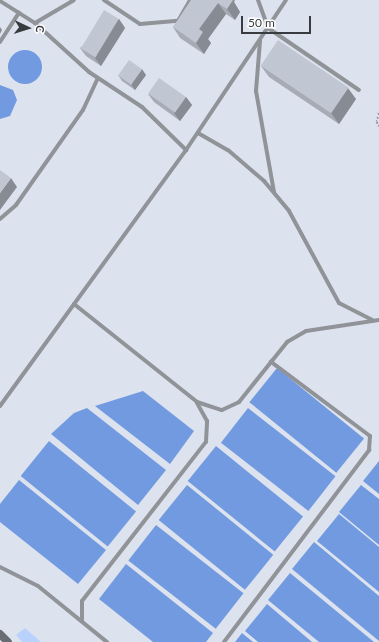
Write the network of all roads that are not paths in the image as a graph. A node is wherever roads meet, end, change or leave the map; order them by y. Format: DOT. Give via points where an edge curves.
graph roads {
  1 [pos="74,0"];
  2 [pos="104,0"];
  3 [pos="190,0"];
  4 [pos="258,0"];
  5 [pos="286,0"];
  6 [pos="0,2"];
  7 [pos="19,13"];
  8 [pos="36,23"];
  9 [pos="268,28"];
  10 [pos="260,40"];
  11 [pos="0,42"];
  12 [pos="98,78"];
  13 [pos="359,90"];
  14 [pos="198,133"];
  15 [pos="186,150"];
  16 [pos="274,193"];
  17 [pos="0,219"];
  18 [pos="74,304"];
  19 [pos="374,320"];
  20 [pos="379,320"];
  21 [pos="271,362"];
  22 [pos="197,402"];
  23 [pos="0,406"];
  24 [pos="0,567"];
  25 [pos="82,621"];
  26 [pos="0,634"];
  27 [pos="8,642"];
  28 [pos="107,642"];
  29 [pos="224,642"];
  1 -- 8 [label="lane"];
  2 -- 3 [label="lane" via="140,24 178,21"];
  4 -- 9 [label="lane"];
  5 -- 9 [label="lane"];
  6 -- 7 [label="lane"];
  7 -- 8 [label="lane"];
  7 -- 11 [label="lane"];
  8 -- 12 [label="lane"];
  9 -- 10 [label="lane"];
  9 -- 13 [label="lane"];
  10 -- 14 [label="lane"];
  10 -- 16 [label="lane" via="256,91"];
  12 -- 15 [label="lane" via="142,107"];
  12 -- 17 [label="lane" via="83,110 16,205"];
  14 -- 15 [label="lane"];
  14 -- 16 [label="lane" via="228,150"];
  15 -- 18 [label="lane"];
  16 -- 19 [label="lane" via="292,218 339,303"];
  18 -- 22 [label="lane"];
  18 -- 23 [label="lane"];
  19 -- 20 [label="lane"];
  19 -- 21 [label="lane" via="306,331 287,342"];
  21 -- 22 [label="lane" via="239,402 222,410"];
  21 -- 29 [label="lane" via="370,436 369,450"];
  22 -- 25 [label="lane" via="207,421 206,442 82,601"];
  24 -- 25 [label="lane" via="38,586"];
  25 -- 28 [label="lane"];
  26 -- 27 [label="main road"];
}
